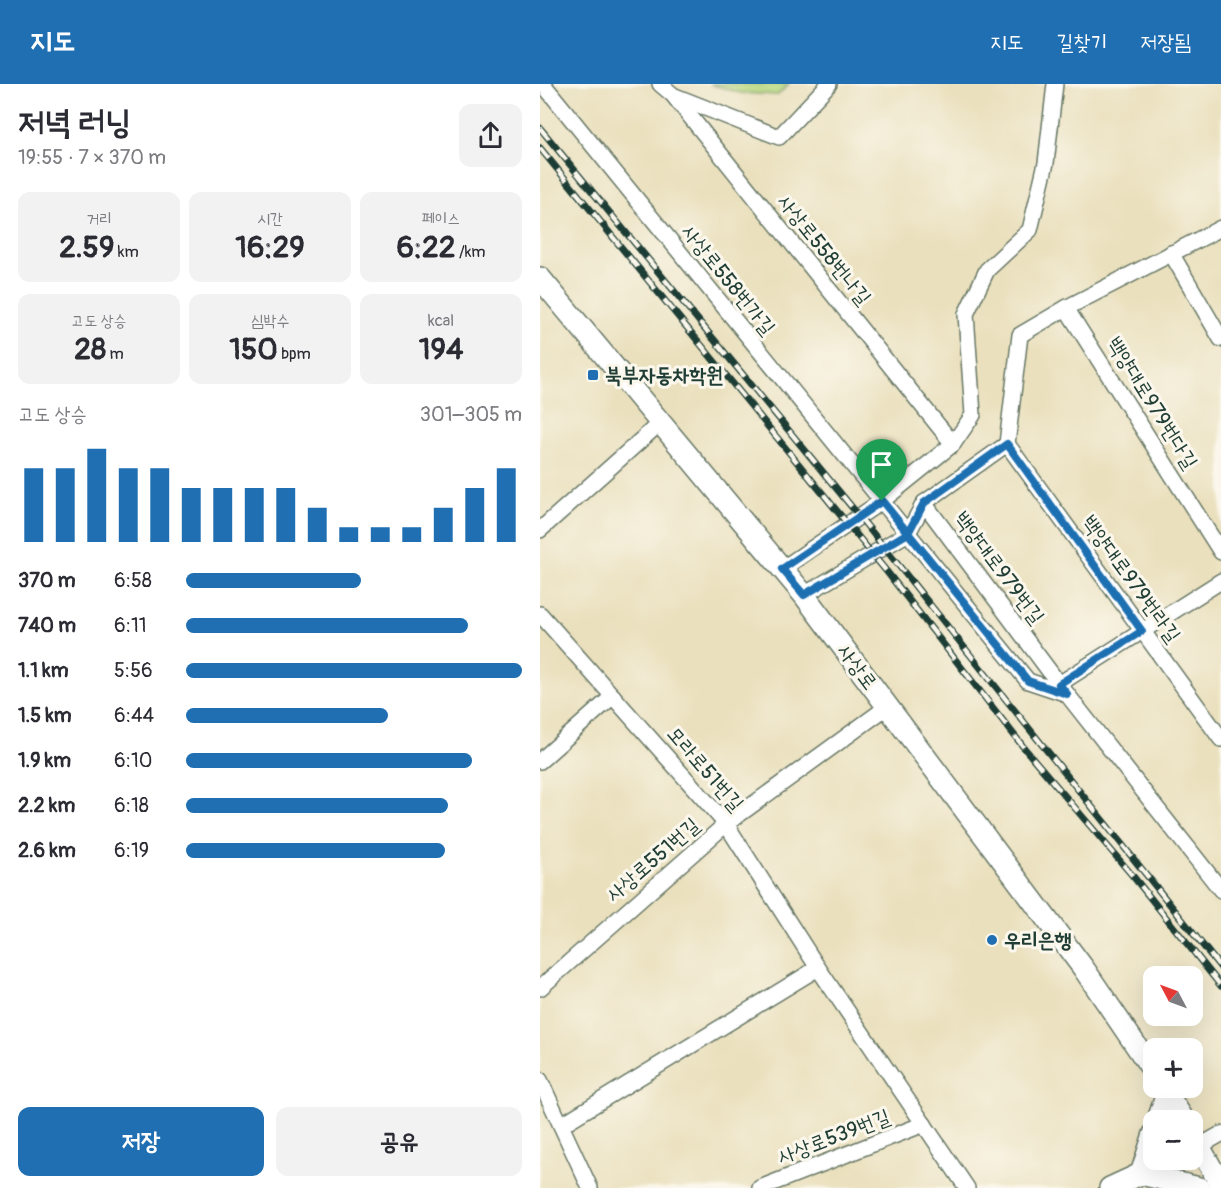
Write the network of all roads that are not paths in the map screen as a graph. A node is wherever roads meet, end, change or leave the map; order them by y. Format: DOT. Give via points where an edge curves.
graph roads {
  1 [pos="543,84"];
  2 [pos="660,84"];
  3 [pos="829,84"];
  4 [pos="1055,84"];
  5 [pos="673,95"];
  6 [pos="1221,228"];
  7 [pos="1172,253"];
  8 [pos="540,278"];
  9 [pos="1066,308"];
  10 [pos="1221,339"];
  11 [pos="660,423"];
  12 [pos="953,444"];
  13 [pos="1007,444"];
  14 [pos="882,501"];
  15 [pos="924,503"];
  16 [pos="540,530"];
  17 [pos="908,533"];
  18 [pos="1221,552"];
  19 [pos="782,569"];
  20 [pos="1221,581"];
  21 [pos="804,595"];
  22 [pos="540,614"];
  23 [pos="1142,631"];
  24 [pos="1063,689"];
  25 [pos="612,696"];
  26 [pos="887,707"];
  27 [pos="1221,739"];
  28 [pos="540,761"];
  29 [pos="726,824"];
  30 [pos="1221,890"];
  31 [pos="818,968"];
  32 [pos="540,988"];
  33 [pos="1143,1056"];
  34 [pos="540,1080"];
  35 [pos="924,1124"];
  36 [pos="561,1125"];
  37 [pos="1221,1134"];
  38 [pos="1203,1140"];
  39 [pos="1203,1156"];
  40 [pos="1143,1168"];
  41 [pos="1150,1170"];
  42 [pos="1141,1174"];
  43 [pos="1221,1185"];
  44 [pos="590,1188"];
  45 [pos="760,1188"];
  46 [pos="967,1188"];
  47 [pos="1110,1188"];
  48 [pos="1199,1188"];
  1 -- 14 [label="street, 사상로558번가길"];
  2 -- 5 [label="street, 사상로558번나길"];
  3 -- 5 [label="street" via="779,136"];
  4 -- 12 [label="street" via="1046,163 1030,230 987,270 966,314 973,415"];
  5 -- 12 [label="street, 사상로558번나길"];
  6 -- 7 [label="street"];
  7 -- 9 [label="street"];
  7 -- 10 [label="street"];
  8 -- 11 [label="main road, 사상로"];
  9 -- 13 [label="street" via="1020,335"];
  9 -- 18 [label="street, 백양대로979번다길"];
  11 -- 16 [label="street"];
  11 -- 19 [label="main road, 사상로"];
  12 -- 14 [label="street"];
  13 -- 15 [label="street, 백양대로979번길"];
  13 -- 23 [label="street, 백양대로979번라길"];
  14 -- 17 [label="street, 사상로558번가길"];
  14 -- 19 [label="street"];
  15 -- 17 [label="street"];
  15 -- 24 [label="street, 백양대로979번길"];
  17 -- 21 [label="street"];
  17 -- 24 [label="street, 사상로558번가길" via="1028,681"];
  19 -- 21 [label="main road, 사상로"];
  20 -- 23 [label="street"];
  21 -- 26 [label="main road, 사상로"];
  22 -- 25 [label="street, 모라로51번길"];
  23 -- 24 [label="street"];
  23 -- 27 [label="street, 백양대로979번라길"];
  24 -- 30 [label="street, 백양대로979번길"];
  25 -- 28 [label="street"];
  25 -- 29 [label="street, 모라로51번길"];
  26 -- 29 [label="street, 사상로551번길"];
  26 -- 33 [label="main road, 사상로" via="1084,969"];
  29 -- 31 [label="street, 모라로51번길"];
  29 -- 32 [label="street, 사상로551번길"];
  31 -- 35 [label="street, 모라로51번길"];
  31 -- 36 [label="street"];
  34 -- 36 [label="street"];
  35 -- 45 [label="street, 사상로539번길"];
  35 -- 46 [label="street, 모라로51번길"];
  36 -- 44 [label="street"];
  37 -- 38 [label="street"];
  39 -- 43 [label="main road"];
  40 -- 42 [label="main road"];
  41 -- 42 [label="main road"];
  42 -- 47 [label="main road"];
  42 -- 48 [label="main road"];
}
